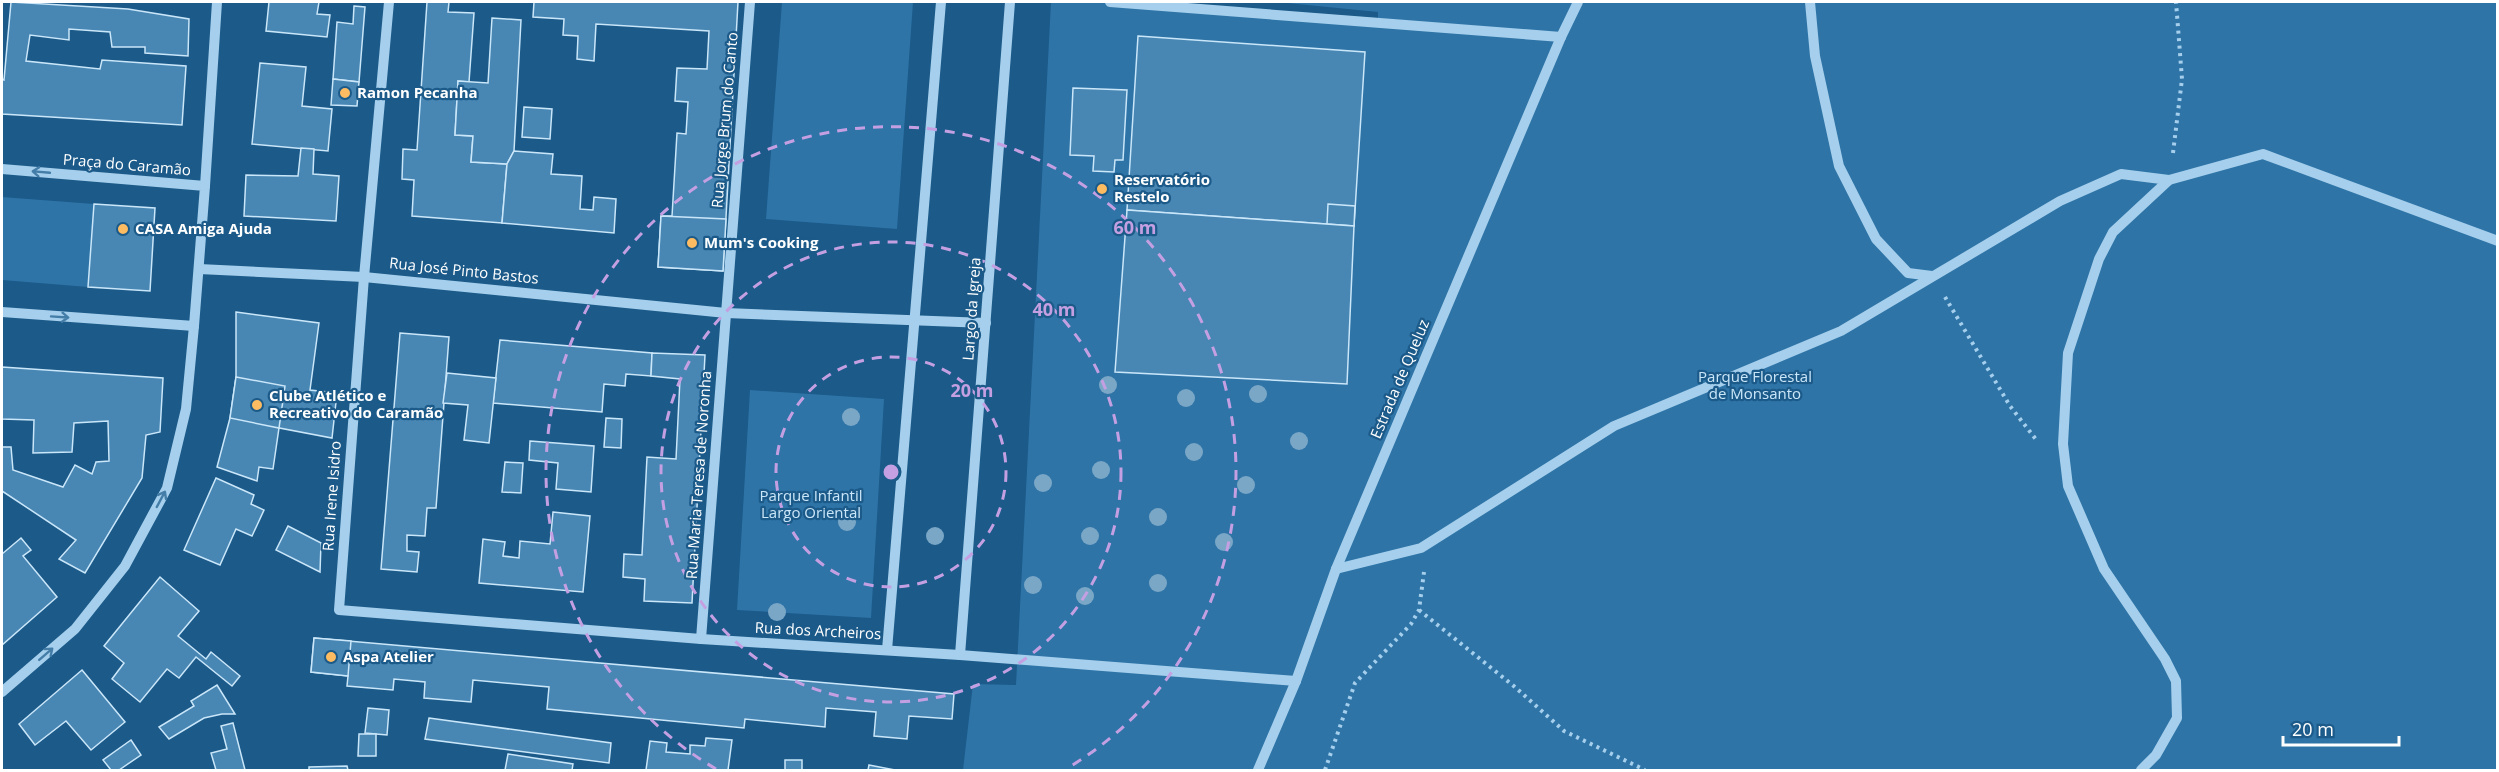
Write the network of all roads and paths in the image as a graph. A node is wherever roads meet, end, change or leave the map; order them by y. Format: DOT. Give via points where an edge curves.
graph roads {
  1 [pos="217,2"];
  2 [pos="389,2"];
  3 [pos="750,2"];
  4 [pos="941,2"];
  5 [pos="1010,2"];
  6 [pos="1110,2"];
  7 [pos="1578,2"];
  8 [pos="1810,2"];
  9 [pos="2176,2"];
  10 [pos="1561,37"];
  11 [pos="2,169"];
  12 [pos="2169,180"];
  13 [pos="205,186"];
  14 [pos="2498,241"];
  15 [pos="199,269"];
  16 [pos="364,276"];
  17 [pos="1932,276"];
  18 [pos="2,312"];
  19 [pos="726,313"];
  20 [pos="915,320"];
  21 [pos="986,323"];
  22 [pos="194,326"];
  23 [pos="2043,449"];
  24 [pos="1421,548"];
  25 [pos="1336,568"];
  26 [pos="339,610"];
  27 [pos="1419,610"];
  28 [pos="701,639"];
  29 [pos="887,650"];
  30 [pos="960,655"];
  31 [pos="1296,681"];
  32 [pos="2,692"];
  33 [pos="1258,771"];
  34 [pos="1325,771"];
  35 [pos="1645,771"];
  36 [pos="2141,771"];
  1 -- 13 [label="street"];
  2 -- 16 [label="street, Rua Irene Isidro"];
  3 -- 19 [label="street, Rua Jorge Brum do Canto"];
  4 -- 20 [label="street"];
  5 -- 21 [label="street, Largo da Igreja"];
  6 -- 10 [label="street"];
  7 -- 10 [label="street, Estrada de Queluz"];
  8 -- 17 [label="street" via="1815,56 1839,166 1876,239 1908,273"];
  9 -- 12 [label="path" via="2182,79"];
  10 -- 25 [label="street, Estrada de Queluz"];
  13 -- 11 [label="street, Praça do Caramão, one-way"];
  12 -- 14 [label="street" via="2263,154"];
  12 -- 17 [label="street" via="2121,174 2060,201"];
  12 -- 36 [label="street" via="2114,232 2099,259 2068,353 2064,403 2068,486 2104,568 2176,681 2177,718 2156,755"];
  13 -- 15 [label="street, Praça do Caramão"];
  15 -- 16 [label="street, Rua José Pinto Bastos"];
  15 -- 22 [label="street, Praça do Caramão"];
  16 -- 19 [label="street, Rua José Pinto Bastos"];
  16 -- 26 [label="street, Rua Irene Isidro"];
  17 -- 23 [label="path" via="2010,406"];
  17 -- 24 [label="street" via="1840,331 1614,426"];
  18 -- 22 [label="street, one-way"];
  19 -- 20 [label="street, Rua José Pinto Bastos"];
  19 -- 28 [label="street, Rua Maria Teresa de Noronha"];
  20 -- 21 [label="street, Rua José Pinto Bastos"];
  20 -- 29 [label="street"];
  21 -- 30 [label="street, Largo da Igreja"];
  32 -- 22 [label="street, Praça do Caramão, one-way" via="75,629 125,566 167,488 186,409"];
  24 -- 25 [label="street"];
  24 -- 27 [label="path" via="1425,560"];
  25 -- 31 [label="street, Estrada de Queluz"];
  26 -- 28 [label="street, Rua dos Archeiros"];
  27 -- 34 [label="path" via="1411,624 1355,683"];
  27 -- 35 [label="path" via="1564,731"];
  28 -- 29 [label="street, Rua dos Archeiros"];
  29 -- 30 [label="street, Rua dos Archeiros"];
  30 -- 31 [label="street, Rua dos Archeiros"];
  31 -- 33 [label="street, Estrada de Queluz"];
}
